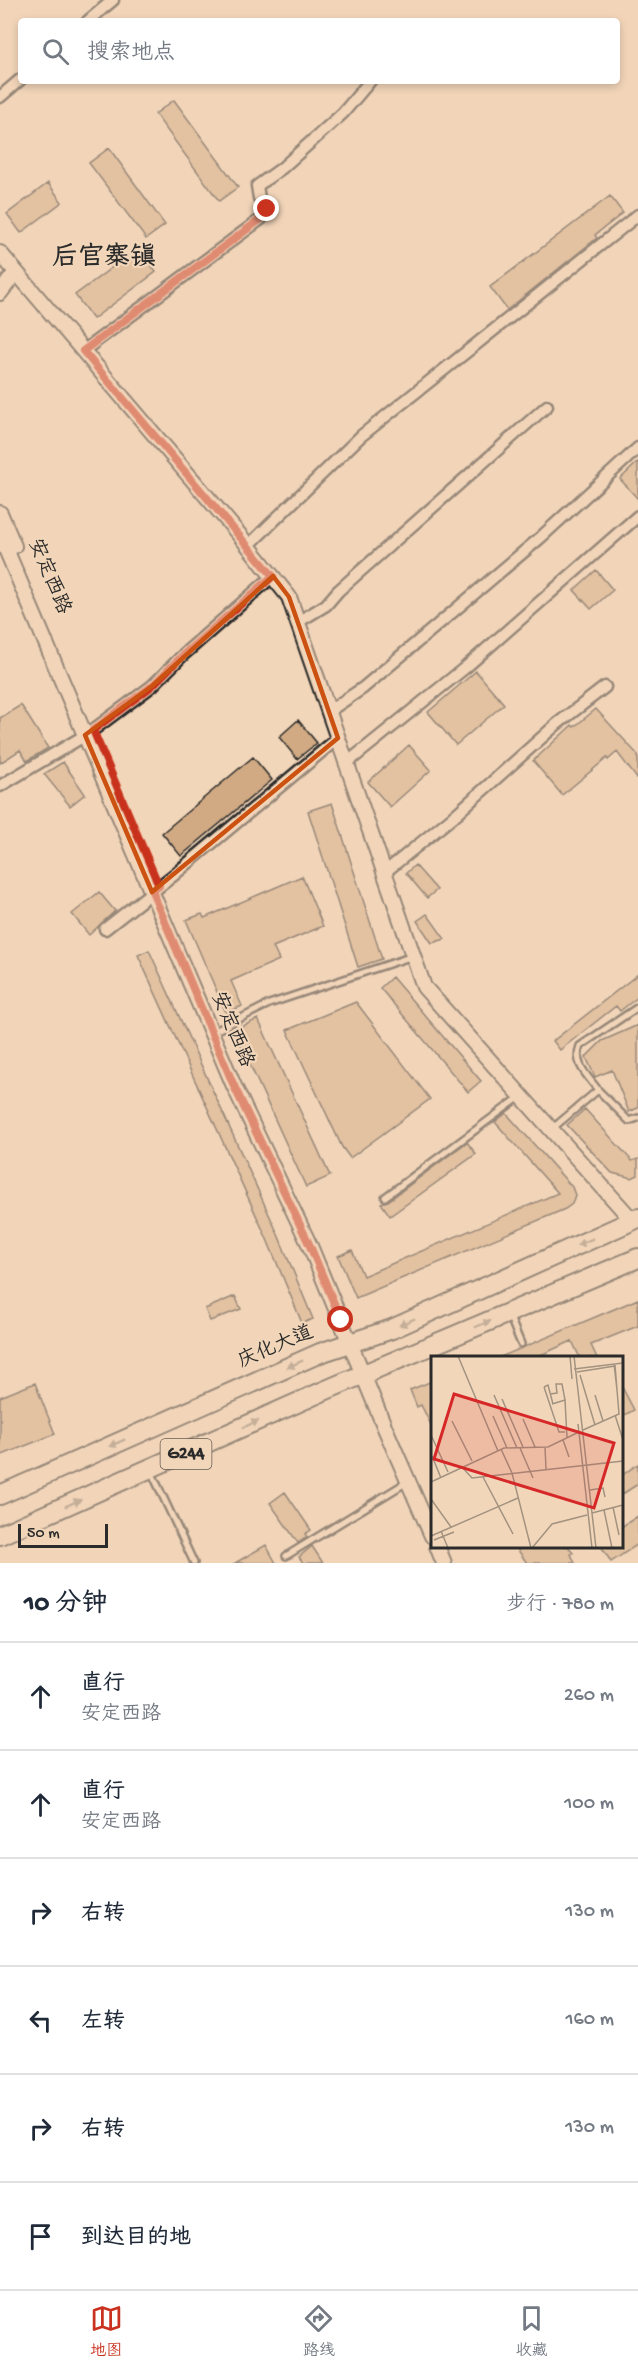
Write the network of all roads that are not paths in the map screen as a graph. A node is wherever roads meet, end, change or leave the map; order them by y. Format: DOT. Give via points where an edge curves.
graph roads {
  1 [pos="112,0"];
  2 [pos="91,18"];
  3 [pos="18,82"];
  4 [pos="367,84"];
  5 [pos="0,97"];
  6 [pos="638,215"];
  7 [pos="0,253"];
  8 [pos="13,269"];
  9 [pos="0,279"];
  10 [pos="0,293"];
  11 [pos="83,351"];
  12 [pos="547,406"];
  13 [pos="638,448"];
  14 [pos="0,513"];
  15 [pos="638,516"];
  16 [pos="0,536"];
  17 [pos="248,546"];
  18 [pos="273,576"];
  19 [pos="298,622"];
  20 [pos="605,687"];
  21 [pos="329,711"];
  22 [pos="89,733"];
  23 [pos="338,738"];
  24 [pos="347,763"];
  25 [pos="0,786"];
  26 [pos="385,872"];
  27 [pos="156,889"];
  28 [pos="105,929"];
  29 [pos="414,956"];
  30 [pos="638,1007"];
  31 [pos="219,1029"];
  32 [pos="598,1090"];
  33 [pos="522,1096"];
  34 [pos="638,1118"];
  35 [pos="552,1129"];
  36 [pos="385,1197"];
  37 [pos="635,1219"];
  38 [pos="638,1258"];
  39 [pos="508,1314"];
  40 [pos="354,1341"];
  41 [pos="521,1344"];
  42 [pos="367,1373"];
  43 [pos="150,1470"];
  44 [pos="408,1481"];
  45 [pos="0,1495"];
  46 [pos="431,1512"];
  47 [pos="431,1534"];
  48 [pos="0,1535"];
  49 [pos="438,1548"];
  50 [pos="448,1548"];
  51 [pos="286,1556"];
  52 [pos="194,1563"];
  53 [pos="444,1563"];
  54 [pos="454,1563"];
  1 -- 2 [label="street"];
  3 -- 5 [label="street"];
  4 -- 11 [label="street" via="343,113 257,186 267,209 261,219"];
  6 -- 17 [label="street" via="361,436"];
  7 -- 8 [label="street"];
  8 -- 9 [label="street"];
  8 -- 10 [label="street"];
  8 -- 11 [label="street"];
  11 -- 17 [label="street"];
  12 -- 19 [label="street" via="326,605"];
  13 -- 21 [label="street" via="452,613 363,688"];
  14 -- 22 [label="street, 安定西路"];
  15 -- 24 [label="street" via="466,667"];
  16 -- 22 [label="street, 安定西路"];
  17 -- 18 [label="street"];
  18 -- 19 [label="street" via="289,597"];
  18 -- 22 [label="street" via="152,686"];
  19 -- 21 [label="street"];
  20 -- 26 [label="street"];
  21 -- 23 [label="street"];
  22 -- 25 [label="street"];
  22 -- 27 [label="street, 安定西路"];
  23 -- 24 [label="street"];
  23 -- 27 [label="street"];
  24 -- 26 [label="street"];
  26 -- 29 [label="street"];
  27 -- 28 [label="street"];
  27 -- 31 [label="street, 安定西路"];
  27 -- 40 [label="street, 安定西路" via="234,1086"];
  29 -- 31 [label="lane" via="269,1004"];
  29 -- 33 [label="street" via="424,987"];
  30 -- 32 [label="lane" via="580,1046 579,1064"];
  31 -- 40 [label="street, 安定西路" via="319,1243"];
  32 -- 34 [label="lane" via="629,1121"];
  32 -- 35 [label="lane"];
  33 -- 35 [label="street"];
  33 -- 36 [label="lane"];
  35 -- 37 [label="street"];
  37 -- 40 [label="highway, 庆化大道 / G244, one-way" via="392,1329"];
  38 -- 39 [label="highway, G244"];
  39 -- 41 [label="lane"];
  42 -- 39 [label="highway, G244, one-way"];
  40 -- 42 [label="street, 安定西路"];
  40 -- 45 [label="highway, 庆化大道 / G244, one-way"];
  43 -- 42 [label="highway, G244, one-way"];
  42 -- 44 [label="street, 安定西路"];
  42 -- 46 [label="street, 安定西路"];
  48 -- 43 [label="highway, G244, one-way"];
  43 -- 52 [label="lane"];
  44 -- 47 [label="street, 安定西路"];
  44 -- 51 [label="lane"];
  49 -- 53 [label="street"];
  50 -- 54 [label="street"];
}
